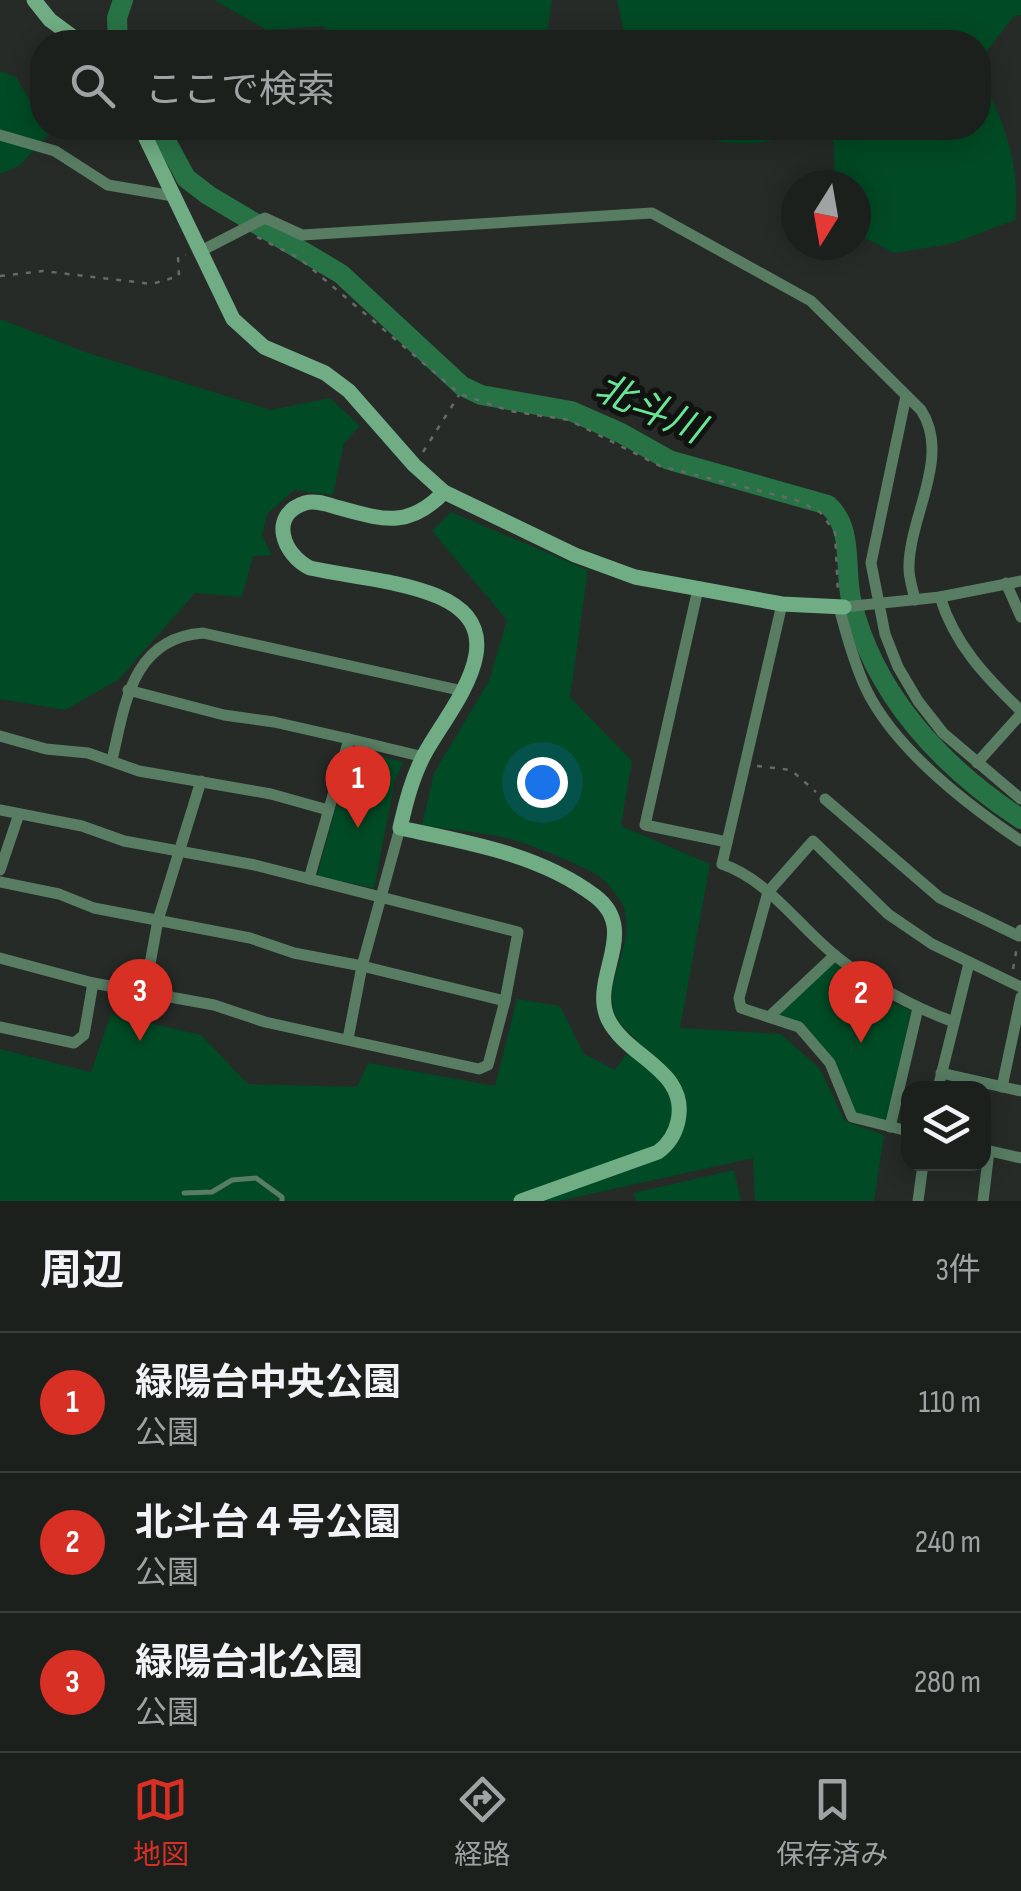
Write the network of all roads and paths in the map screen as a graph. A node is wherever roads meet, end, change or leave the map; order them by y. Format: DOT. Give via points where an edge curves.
graph roads {
  1 [pos="34,0"];
  2 [pos="64,30"];
  3 [pos="0,135"];
  4 [pos="147,140"];
  5 [pos="173,196"];
  6 [pos="242,230"];
  7 [pos="200,252"];
  8 [pos="0,276"];
  9 [pos="460,394"];
  10 [pos="906,396"];
  11 [pos="414,465"];
  12 [pos="444,492"];
  13 [pos="1021,581"];
  14 [pos="1006,584"];
  15 [pos="698,589"];
  16 [pos="940,596"];
  17 [pos="916,600"];
  18 [pos="873,603"];
  19 [pos="782,604"];
  20 [pos="842,607"];
  21 [pos="1021,617"];
  22 [pos="128,690"];
  23 [pos="463,691"];
  24 [pos="1021,712"];
  25 [pos="0,736"];
  26 [pos="349,738"];
  27 [pos="424,756"];
  28 [pos="112,760"];
  29 [pos="977,762"];
  30 [pos="743,764"];
  31 [pos="201,781"];
  32 [pos="1021,798"];
  33 [pos="825,799"];
  34 [pos="0,810"];
  35 [pos="328,810"];
  36 [pos="19,814"];
  37 [pos="400,828"];
  38 [pos="1021,841"];
  39 [pos="727,842"];
  40 [pos="179,850"];
  41 [pos="0,870"];
  42 [pos="309,879"];
  43 [pos="0,882"];
  44 [pos="768,892"];
  45 [pos="382,896"];
  46 [pos="158,920"];
  47 [pos="1020,933"];
  48 [pos="835,956"];
  49 [pos="0,958"];
  50 [pos="969,963"];
  51 [pos="362,966"];
  52 [pos="93,982"];
  53 [pos="1016,985"];
  54 [pos="144,991"];
  55 [pos="1021,997"];
  56 [pos="506,1001"];
  57 [pos="918,1008"];
  58 [pos="770,1016"];
  59 [pos="954,1022"];
  60 [pos="0,1027"];
  61 [pos="348,1038"];
  62 [pos="941,1073"];
  63 [pos="939,1081"];
  64 [pos="1002,1087"];
  65 [pos="1021,1091"];
  66 [pos="890,1126"];
  67 [pos="901,1129"];
  68 [pos="991,1151"];
  69 [pos="1021,1158"];
  70 [pos="922,1171"];
  71 [pos="985,1171"];
  72 [pos="184,1193"];
  73 [pos="282,1201"];
  74 [pos="521,1201"];
  75 [pos="918,1201"];
  76 [pos="983,1201"];
  1 -- 2 [label="street"];
  3 -- 5 [label="street" via="55,151 108,185"];
  4 -- 5 [label="street"];
  5 -- 7 [label="street"];
  6 -- 7 [label="street"];
  6 -- 9 [label="path" via="299,258"];
  6 -- 10 [label="street" via="264,218 302,235 652,213 810,302"];
  7 -- 8 [label="path" via="178,257 179,276 152,284 44,271"];
  7 -- 11 [label="street" via="246,334 349,390"];
  9 -- 11 [label="path"];
  9 -- 20 [label="path" via="510,412 570,420 660,466 820,512 835,532"];
  10 -- 17 [label="street" via="922,410 932,436 909,569"];
  10 -- 18 [label="street" via="871,564"];
  11 -- 12 [label="street"];
  12 -- 15 [label="street" via="603,567"];
  12 -- 23 [label="street" via="402,518 306,503 290,513 283,537 290,554 310,568 429,594 459,608 478,646"];
  13 -- 14 [label="street"];
  14 -- 16 [label="street"];
  14 -- 21 [label="street"];
  15 -- 19 [label="street"];
  15 -- 39 [label="street" via="645,824"];
  16 -- 17 [label="street"];
  16 -- 24 [label="street" via="962,648"];
  17 -- 18 [label="street"];
  18 -- 20 [label="street"];
  18 -- 29 [label="street" via="918,701"];
  19 -- 20 [label="street"];
  19 -- 30 [label="street"];
  20 -- 38 [label="street" via="866,688 888,724 988,819"];
  22 -- 23 [label="street" via="163,646 203,633"];
  22 -- 26 [label="street"];
  22 -- 28 [label="street"];
  23 -- 27 [label="street"];
  24 -- 29 [label="street"];
  25 -- 28 [label="street"];
  26 -- 27 [label="street"];
  26 -- 35 [label="street"];
  27 -- 37 [label="street"];
  28 -- 31 [label="street"];
  29 -- 32 [label="street"];
  30 -- 33 [label="path" via="790,770"];
  30 -- 39 [label="street"];
  31 -- 35 [label="street"];
  31 -- 40 [label="street"];
  33 -- 47 [label="street" via="940,898"];
  34 -- 36 [label="street"];
  35 -- 42 [label="street"];
  36 -- 40 [label="street"];
  36 -- 41 [label="street"];
  37 -- 45 [label="street"];
  37 -- 74 [label="street" via="508,853 596,897 616,933 606,1014 617,1034 669,1078 678,1095 676,1128 658,1152"];
  39 -- 44 [label="street" via="722,864 747,872"];
  40 -- 42 [label="street"];
  40 -- 46 [label="street"];
  42 -- 45 [label="street"];
  43 -- 46 [label="street"];
  44 -- 48 [label="street"];
  44 -- 50 [label="street" via="813,841 888,914"];
  44 -- 58 [label="street" via="738,998 750,1014"];
  45 -- 51 [label="street"];
  45 -- 56 [label="street" via="516,929"];
  46 -- 51 [label="street"];
  46 -- 54 [label="street"];
  47 -- 53 [label="path"];
  48 -- 57 [label="street"];
  48 -- 58 [label="street"];
  49 -- 52 [label="street"];
  50 -- 53 [label="street"];
  50 -- 59 [label="street"];
  51 -- 56 [label="street"];
  51 -- 61 [label="street"];
  52 -- 54 [label="street"];
  52 -- 60 [label="street" via="78,1041"];
  54 -- 61 [label="street"];
  55 -- 64 [label="street"];
  56 -- 61 [label="street" via="484,1069"];
  57 -- 59 [label="street"];
  57 -- 66 [label="street"];
  58 -- 66 [label="street" via="799,1028 830,1063 852,1117"];
  59 -- 62 [label="street"];
  62 -- 63 [label="street"];
  62 -- 64 [label="street"];
  64 -- 65 [label="street"];
  66 -- 67 [label="street"];
  68 -- 69 [label="street"];
  70 -- 75 [label="street"];
  71 -- 76 [label="street"];
  72 -- 73 [label="lane" via="256,1178"];
}
